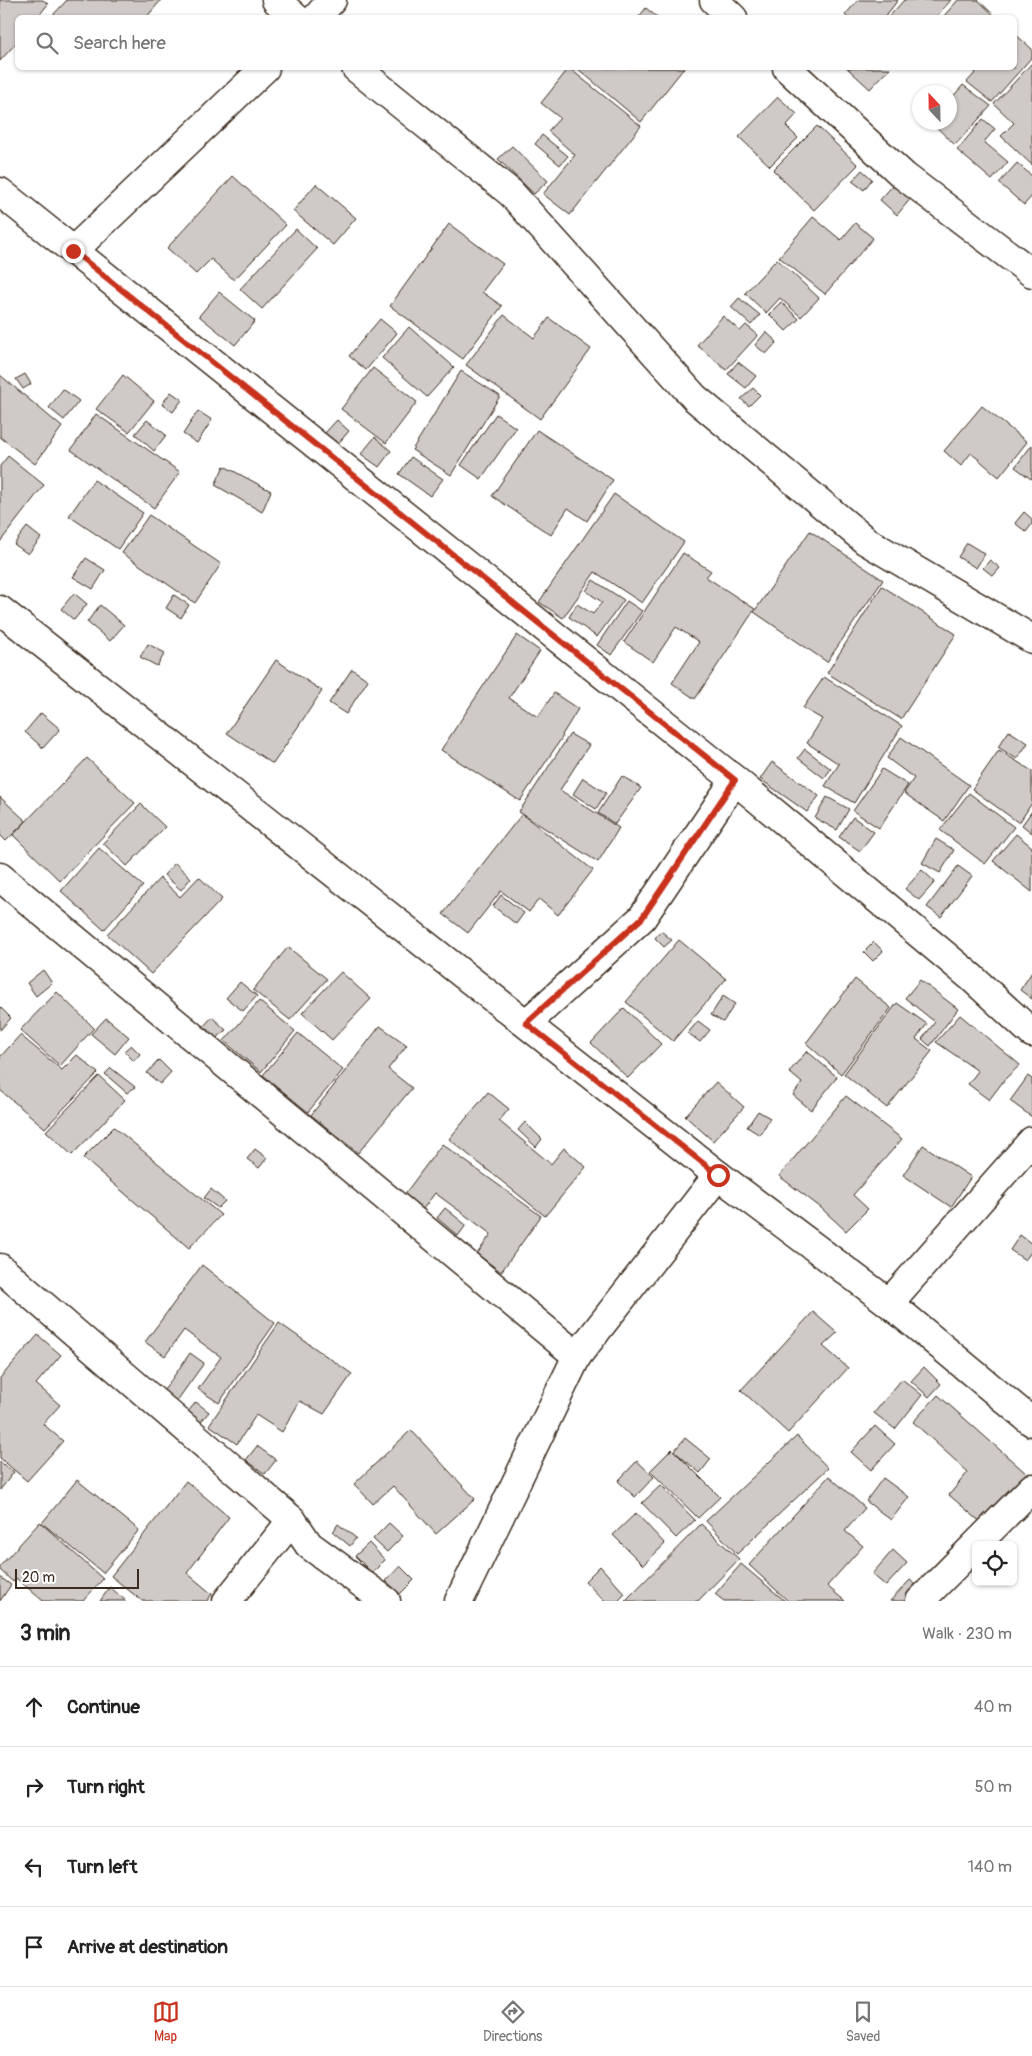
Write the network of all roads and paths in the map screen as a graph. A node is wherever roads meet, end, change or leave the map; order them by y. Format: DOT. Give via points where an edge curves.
graph roads {
  1 [pos="276,0"];
  2 [pos="332,0"];
  3 [pos="714,0"];
  4 [pos="293,15"];
  5 [pos="319,15"];
  6 [pos="730,15"];
  7 [pos="263,70"];
  8 [pos="358,70"];
  9 [pos="789,70"];
  10 [pos="0,192"];
  11 [pos="73,251"];
  12 [pos="1032,272"];
  13 [pos="0,610"];
  14 [pos="1032,639"];
  15 [pos="735,780"];
  16 [pos="0,877"];
  17 [pos="526,1023"];
  18 [pos="1032,1032"];
  19 [pos="1032,1141"];
  20 [pos="718,1175"];
  21 [pos="0,1268"];
  22 [pos="889,1303"];
  23 [pos="577,1356"];
  24 [pos="1032,1422"];
  25 [pos="1032,1488"];
  26 [pos="292,1520"];
  27 [pos="227,1601"];
  28 [pos="386,1601"];
  29 [pos="459,1601"];
  30 [pos="920,1601"];
  1 -- 4 [label="street"];
  2 -- 5 [label="street"];
  3 -- 6 [label="street"];
  7 -- 11 [label="street"];
  8 -- 14 [label="street" via="511,193 703,404 866,541"];
  9 -- 12 [label="street" via="904,176"];
  10 -- 11 [label="street"];
  11 -- 15 [label="street"];
  13 -- 17 [label="street"];
  15 -- 17 [label="street" via="642,918"];
  15 -- 18 [label="street"];
  16 -- 23 [label="street"];
  17 -- 20 [label="street"];
  19 -- 22 [label="street"];
  20 -- 22 [label="street"];
  20 -- 23 [label="street"];
  21 -- 26 [label="street"];
  22 -- 24 [label="street"];
  23 -- 29 [label="street"];
  25 -- 30 [label="street"];
  26 -- 27 [label="street"];
  26 -- 28 [label="street" via="308,1545"];
}
